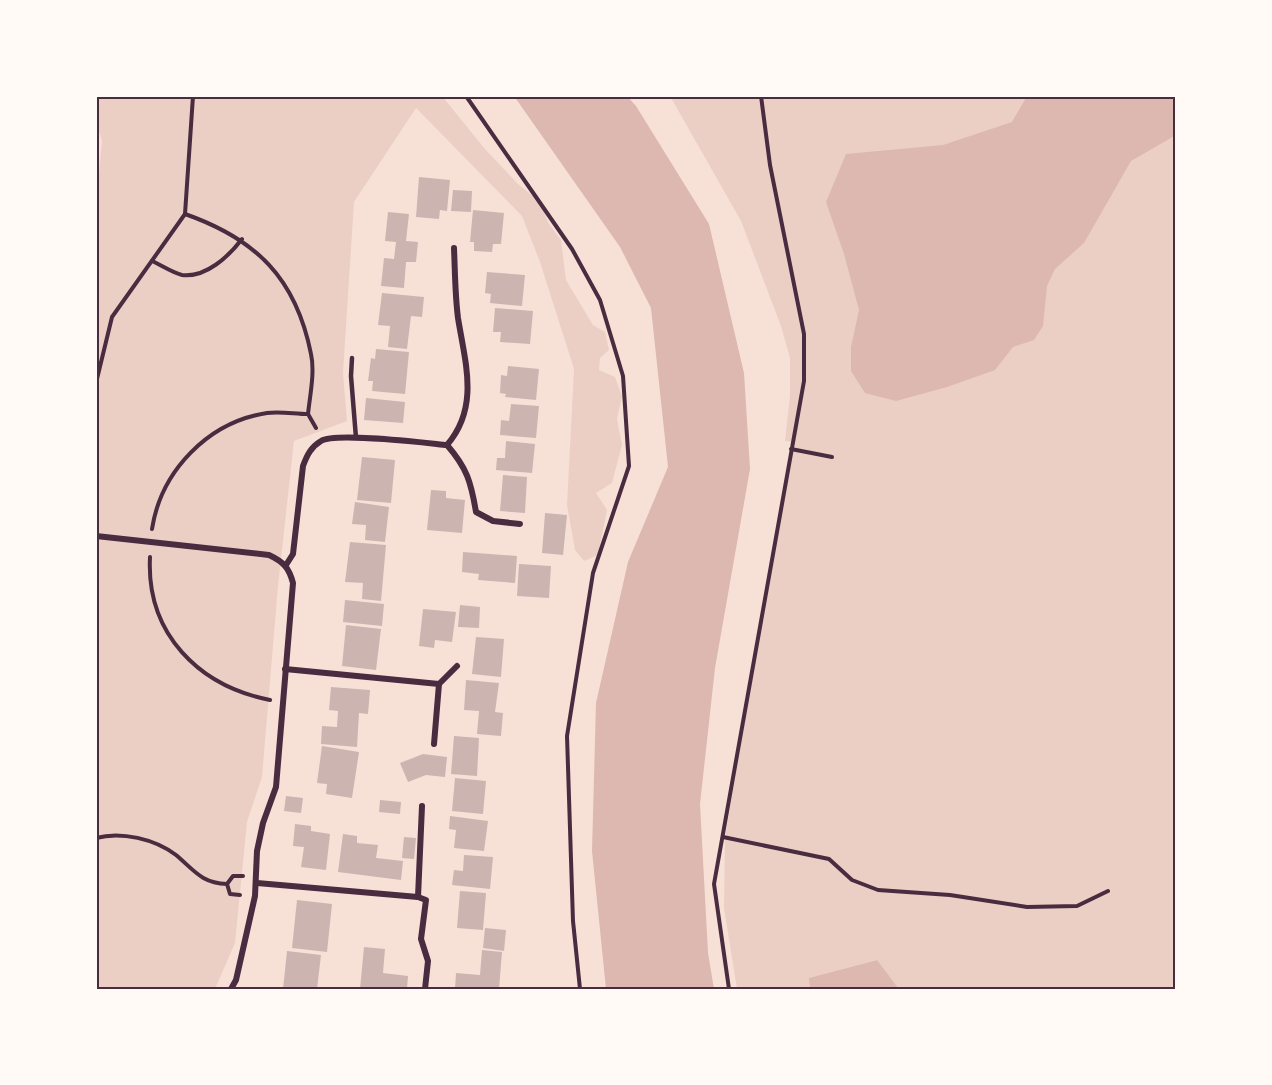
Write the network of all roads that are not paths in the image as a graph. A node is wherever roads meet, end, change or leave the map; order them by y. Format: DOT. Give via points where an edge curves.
graph roads {
  1 [pos="454,249"];
  2 [pos="352,358"];
  3 [pos="356,438"];
  4 [pos="447,445"];
  5 [pos="520,525"];
  6 [pos="96,536"];
  7 [pos="285,565"];
  8 [pos="456,666"];
  9 [pos="285,669"];
  10 [pos="439,684"];
  11 [pos="434,744"];
  12 [pos="422,806"];
  13 [pos="257,883"];
  14 [pos="418,897"];
  15 [pos="231,989"];
  16 [pos="425,989"];
  1 -- 4 [label="street" via="468,388 465,418"];
  2 -- 3 [label="lane"];
  3 -- 4 [label="street"];
  3 -- 7 [label="street" via="323,439 307,453 293,554"];
  4 -- 5 [label="street" via="463,464 471,482 476,512 493,521"];
  6 -- 7 [label="street" via="256,553 269,555"];
  7 -- 9 [label="street" via="293,583"];
  8 -- 10 [label="street"];
  9 -- 10 [label="street"];
  9 -- 13 [label="street" via="276,787 262,823"];
  10 -- 11 [label="street"];
  12 -- 14 [label="street"];
  13 -- 14 [label="street"];
  13 -- 15 [label="street" via="247,939"];
  14 -- 16 [label="street" via="426,900 421,939 428,960"];
}
